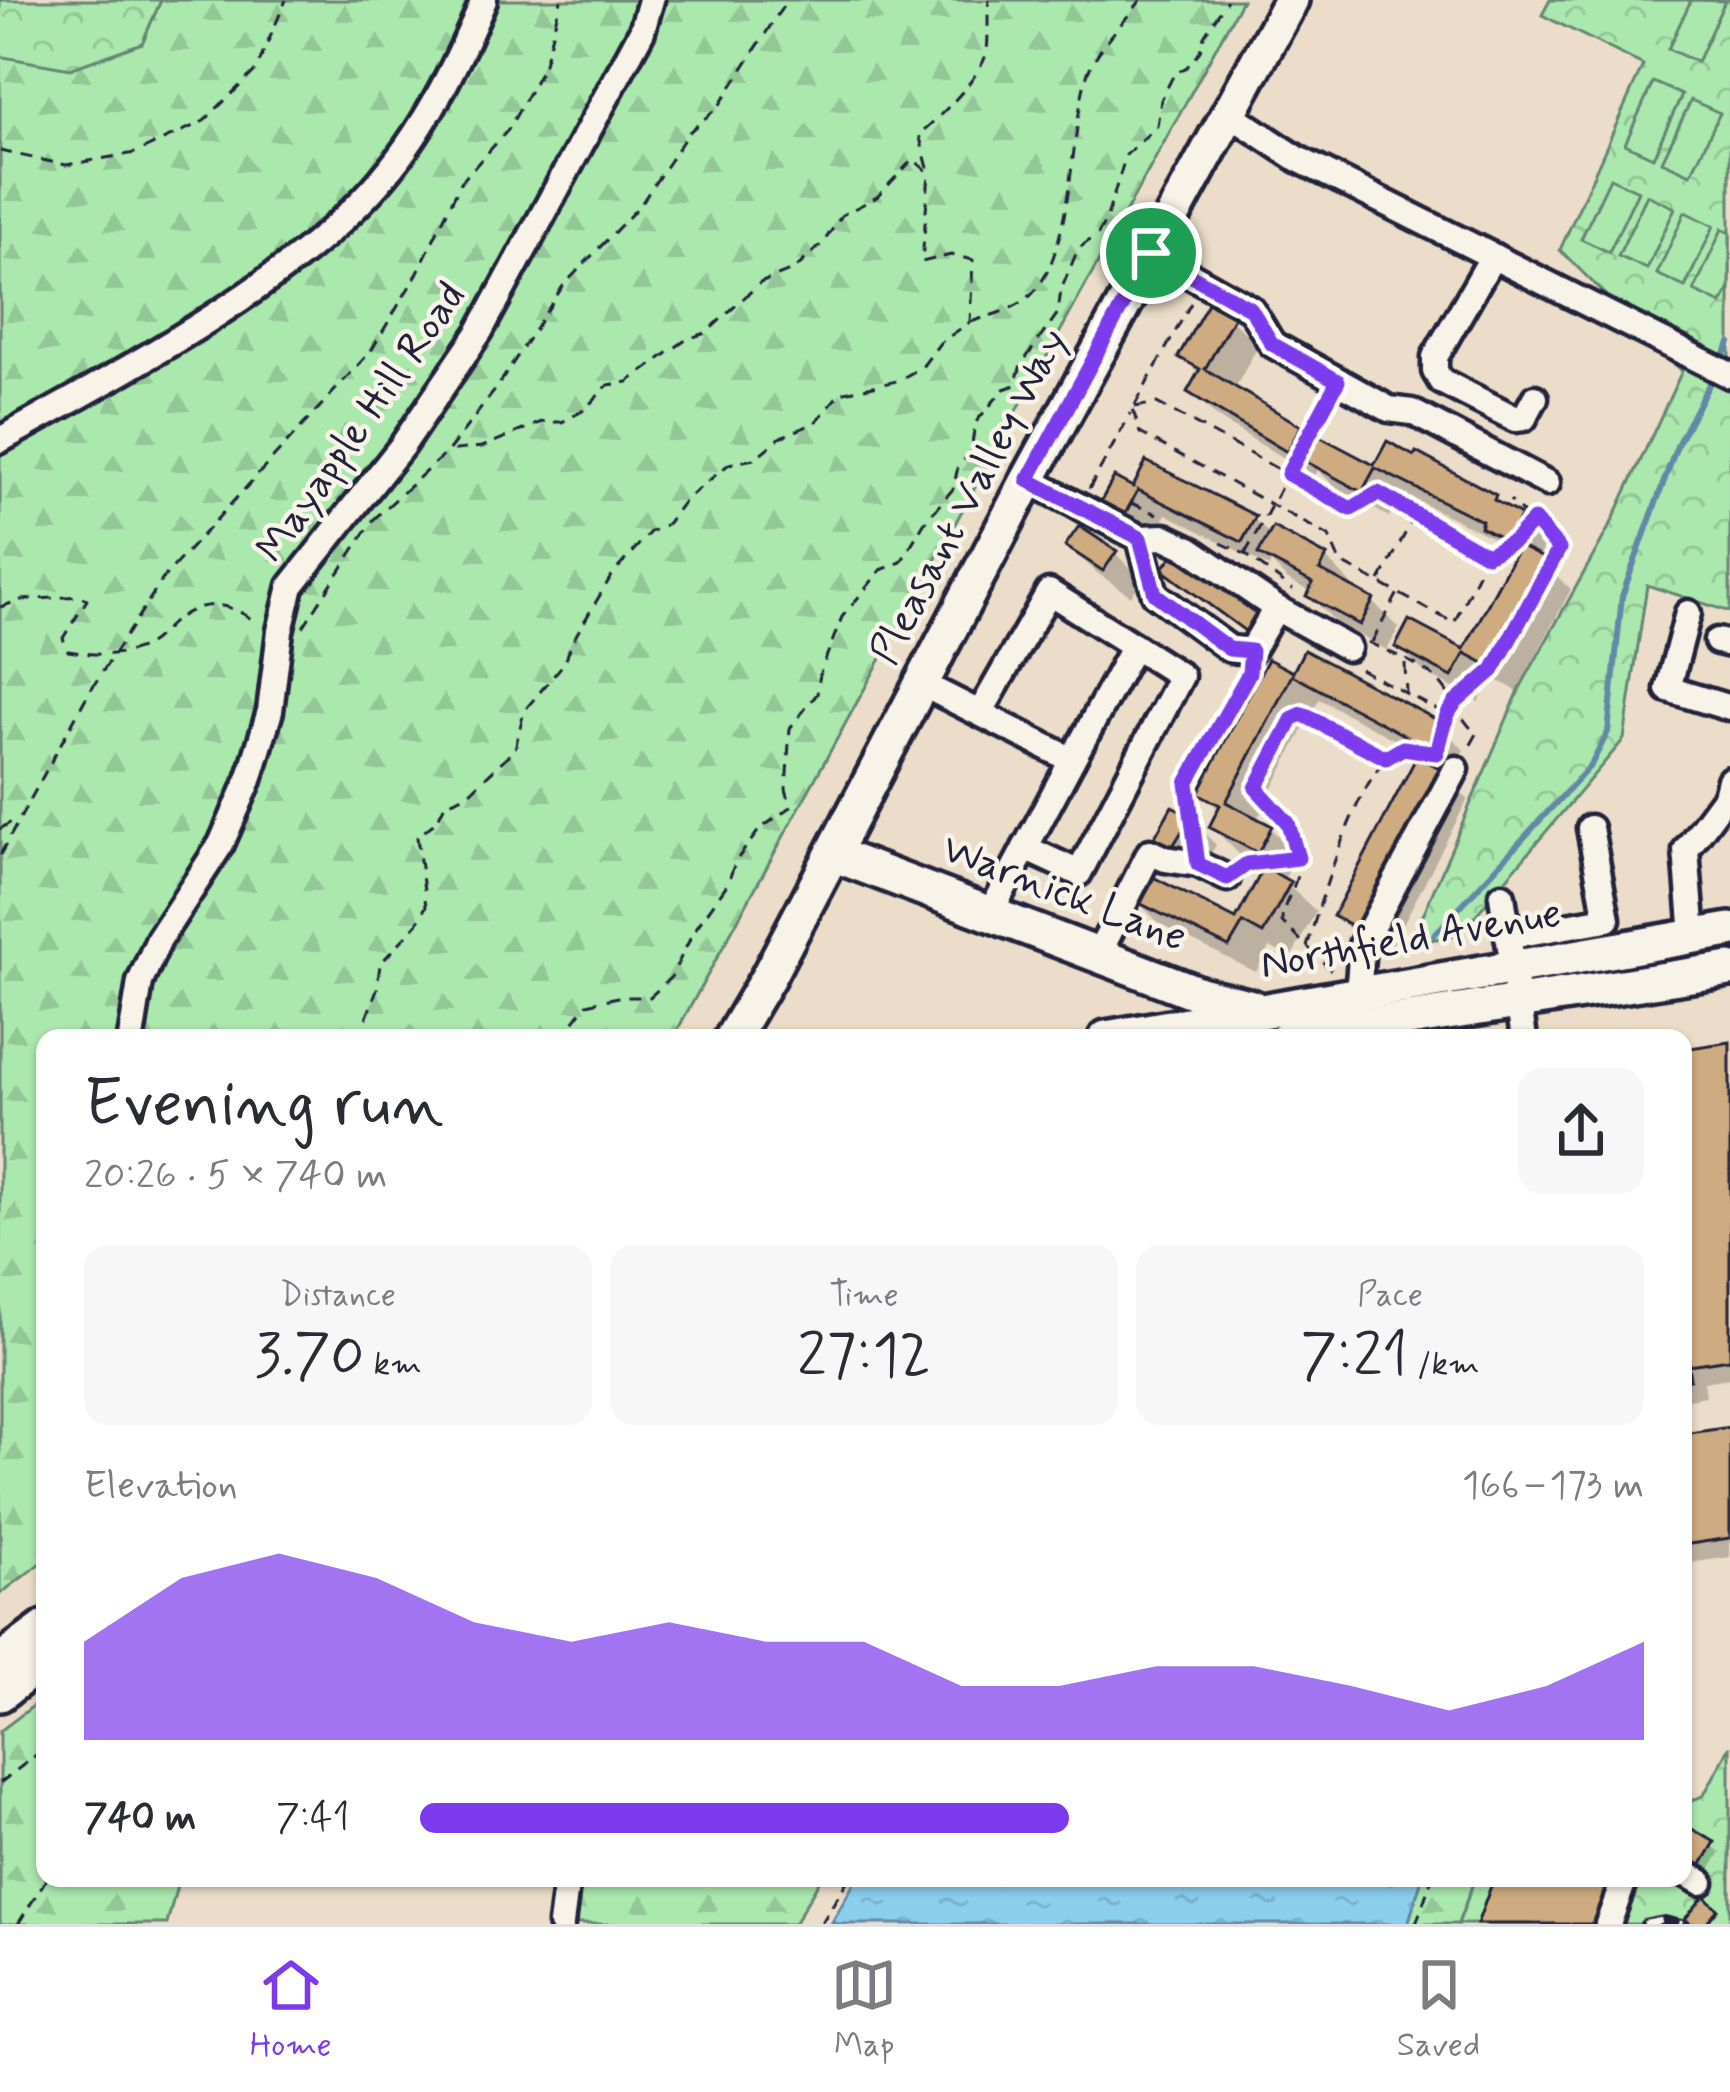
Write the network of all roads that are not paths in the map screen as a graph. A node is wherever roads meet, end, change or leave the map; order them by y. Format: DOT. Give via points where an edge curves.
graph roads {
  1 [pos="484,0"];
  2 [pos="651,0"];
  3 [pos="1291,0"];
  4 [pos="1228,113"];
  5 [pos="1151,253"];
  6 [pos="1492,256"];
  7 [pos="1730,375"];
  8 [pos="1535,398"];
  9 [pos="0,440"];
  10 [pos="1028,480"];
  11 [pos="1547,483"];
  12 [pos="1140,538"];
  13 [pos="1276,608"];
  14 [pos="1688,613"];
  15 [pos="1134,646"];
  16 [pos="1360,646"];
  17 [pos="922,683"];
  18 [pos="1730,708"];
  19 [pos="980,713"];
  20 [pos="1072,760"];
  21 [pos="1456,769"];
  22 [pos="1730,780"];
  23 [pos="1590,828"];
  24 [pos="1025,848"];
  25 [pos="833,854"];
  26 [pos="1227,878"];
  27 [pos="1502,896"];
  28 [pos="990,914"];
  29 [pos="1730,930"];
  30 [pos="1693,937"];
  31 [pos="1511,952"];
  32 [pos="1098,955"];
  33 [pos="1730,969"];
  34 [pos="1347,985"];
  35 [pos="1519,1004"];
  36 [pos="1265,1010"];
  37 [pos="132,1029"];
  38 [pos="737,1029"];
  39 [pos="1210,1029"];
  40 [pos="1349,1029"];
  41 [pos="1523,1029"];
  42 [pos="36,1635"];
  43 [pos="0,1661"];
  44 [pos="36,1667"];
  45 [pos="0,1694"];
  46 [pos="566,1887"];
  47 [pos="1622,1887"];
  48 [pos="561,1924"];
  49 [pos="1608,1924"];
  1 -- 9 [label="street" via="420,129 322,237 237,299"];
  2 -- 37 [label="street, Mayapple Hill Road" via="642,31 480,331 291,586 255,763 221,844 159,939 140,982"];
  3 -- 4 [label="main road, Pleasant Valley Way"];
  4 -- 5 [label="main road, Pleasant Valley Way"];
  4 -- 6 [label="street" via="1298,159"];
  5 -- 10 [label="main road, Pleasant Valley Way"];
  5 -- 11 [label="street" via="1251,309 1272,344"];
  6 -- 7 [label="street"];
  6 -- 8 [label="street" via="1435,370 1441,381 1516,419"];
  10 -- 12 [label="street"];
  10 -- 17 [label="main road, Pleasant Valley Way"];
  12 -- 13 [label="street" via="1165,537 1188,548"];
  12 -- 13 [label="street" via="1155,594 1229,649 1251,651"];
  13 -- 16 [label="street"];
  14 -- 18 [label="street" via="1667,688"];
  15 -- 19 [label="street" via="1048,592"];
  15 -- 20 [label="street"];
  15 -- 24 [label="street" via="1181,676 1079,873"];
  17 -- 19 [label="street"];
  17 -- 25 [label="main road, Pleasant Valley Way"];
  19 -- 20 [label="street"];
  20 -- 24 [label="street"];
  21 -- 34 [label="street"];
  22 -- 30 [label="street" via="1686,850"];
  23 -- 31 [label="street" via="1607,919"];
  24 -- 28 [label="street"];
  25 -- 28 [label="main road, Warnick Lane"];
  25 -- 38 [label="main road, Pleasant Valley Way"];
  26 -- 32 [label="street" via="1150,852"];
  27 -- 31 [label="street"];
  28 -- 32 [label="main road, Warnick Lane"];
  29 -- 30 [label="main road, Northfield Avenue"];
  30 -- 31 [label="main road, Northfield Avenue"];
  31 -- 34 [label="main road, Northfield Avenue"];
  31 -- 35 [label="street"];
  32 -- 36 [label="main road, Warnick Lane"];
  33 -- 35 [label="main road, Northfield Avenue"];
  34 -- 36 [label="main road, Northfield Avenue"];
  35 -- 40 [label="main road, Northfield Avenue"];
  35 -- 41 [label="street"];
  36 -- 39 [label="main road, Northfield Avenue"];
  42 -- 43 [label="main road"];
  44 -- 45 [label="main road"];
  46 -- 48 [label="street"];
  47 -- 49 [label="street"];
}
